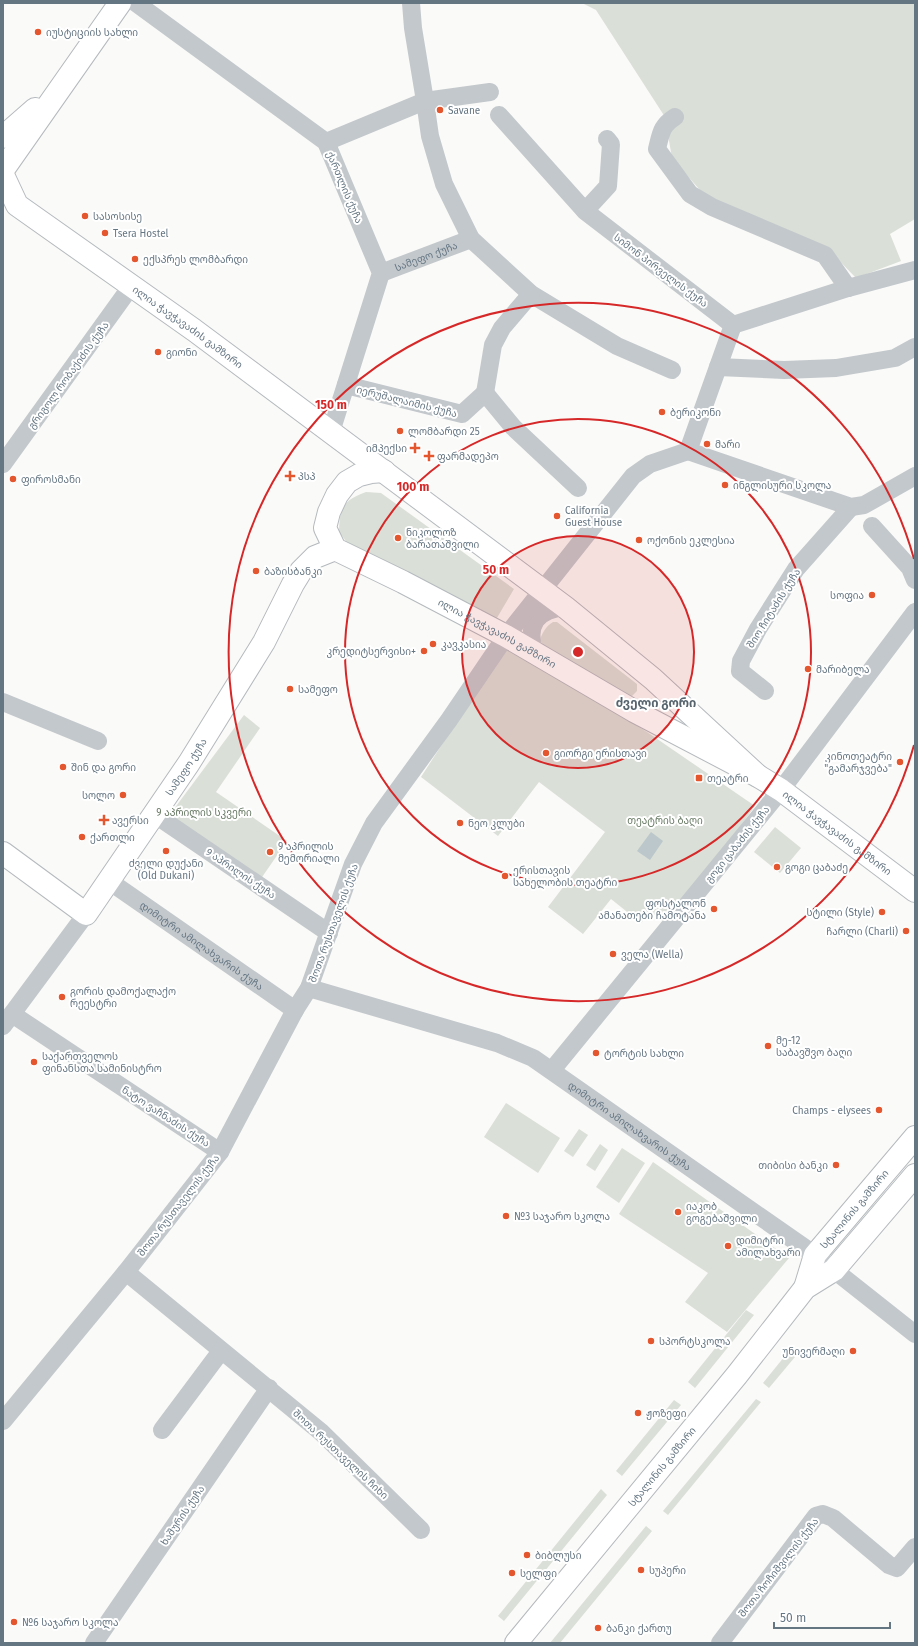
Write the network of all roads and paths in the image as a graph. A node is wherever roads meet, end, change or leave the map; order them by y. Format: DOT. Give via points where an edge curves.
graph roads {
  1 [pos="120,3"];
  2 [pos="136,3"];
  3 [pos="411,3"];
  4 [pos="63,85"];
  5 [pos="490,92"];
  6 [pos="426,101"];
  7 [pos="499,115"];
  8 [pos="675,117"];
  9 [pos="3,137"];
  10 [pos="608,139"];
  11 [pos="326,142"];
  12 [pos="3,170"];
  13 [pos="3,175"];
  14 [pos="10,204"];
  15 [pos="585,211"];
  16 [pos="471,239"];
  17 [pos="915,270"];
  18 [pos="381,273"];
  19 [pos="132,285"];
  20 [pos="848,288"];
  21 [pos="531,294"];
  22 [pos="733,325"];
  23 [pos="915,347"];
  24 [pos="718,367"];
  25 [pos="672,370"];
  26 [pos="346,385"];
  27 [pos="485,393"];
  28 [pos="331,432"];
  29 [pos="688,451"];
  30 [pos="3,464"];
  31 [pos="384,471"];
  32 [pos="915,476"];
  33 [pos="578,488"];
  34 [pos="851,507"];
  35 [pos="872,526"];
  36 [pos="335,549"];
  37 [pos="915,580"];
  38 [pos="542,589"];
  39 [pos="565,607"];
  40 [pos="915,612"];
  41 [pos="506,636"];
  42 [pos="534,652"];
  43 [pos="765,691"];
  44 [pos="3,702"];
  45 [pos="98,741"];
  46 [pos="758,776"];
  47 [pos="781,790"];
  48 [pos="154,814"];
  49 [pos="3,852"];
  50 [pos="109,881"];
  51 [pos="915,891"];
  52 [pos="86,914"];
  53 [pos="330,930"];
  54 [pos="309,988"];
  55 [pos="295,1010"];
  56 [pos="7,1020"];
  57 [pos="552,1070"];
  58 [pos="915,1136"];
  59 [pos="220,1152"];
  60 [pos="915,1175"];
  61 [pos="815,1255"];
  62 [pos="834,1270"];
  63 [pos="126,1272"];
  64 [pos="805,1288"];
  65 [pos="915,1334"];
  66 [pos="221,1351"];
  67 [pos="269,1388"];
  68 [pos="3,1421"];
  69 [pos="162,1430"];
  70 [pos="421,1530"];
  71 [pos="915,1547"];
  72 [pos="94,1643"];
  73 [pos="516,1643"];
  74 [pos="720,1643"];
  1 -- 4 [label="main road"];
  2 -- 11 [label="street, ქართლის ქუჩა"];
  3 -- 6 [label="street"];
  4 -- 9 [label="main road"];
  4 -- 12 [label="main road"];
  5 -- 6 [label="street"];
  6 -- 11 [label="street"];
  6 -- 16 [label="street" via="430,136 444,184"];
  7 -- 15 [label="street, სიმონ პირველის ქუჩა"];
  8 -- 20 [label="street" via="666,123 657,149 690,194 712,207 825,255"];
  10 -- 15 [label="street" via="608,186"];
  11 -- 18 [label="street, ქართლის ქუჩა"];
  13 -- 14 [label="main road, ილია ჭავჭავაძის გამზირი"];
  14 -- 19 [label="main road, ილია ჭავჭავაძის გამზირი"];
  15 -- 22 [label="street, სიმონ პირველის ქუჩა"];
  16 -- 18 [label="street, სამეფო ქუჩა"];
  16 -- 21 [label="street"];
  17 -- 20 [label="street"];
  18 -- 26 [label="street"];
  19 -- 28 [label="main road, ილია ჭავჭავაძის გამზირი"];
  19 -- 30 [label="street, გრიგოლ რობაქიძის ქუჩა"];
  20 -- 22 [label="street"];
  21 -- 25 [label="street" via="617,346"];
  21 -- 27 [label="street" via="502,328 493,345"];
  22 -- 24 [label="street"];
  23 -- 24 [label="street" via="895,358 836,368 784,370"];
  24 -- 29 [label="street"];
  26 -- 27 [label="street, იერუშალაიმის ქუჩა" via="462,414"];
  26 -- 28 [label="street"];
  27 -- 33 [label="street" via="513,427"];
  28 -- 31 [label="main road, ილია ჭავჭავაძის გამზირი"];
  29 -- 34 [label="street"];
  29 -- 38 [label="street, შოთა რუსთაველის ქუჩა" via="650,464 633,476"];
  31 -- 36 [label="main road" via="359,475 347,482 337,495 328,512 325,528"];
  31 -- 38 [label="main road, ილია ჭავჭავაძის გამზირი"];
  32 -- 34 [label="street" via="864,504"];
  34 -- 43 [label="street, შიო ჩიტაძის ქუჩა" via="796,568 741,661 740,670"];
  35 -- 37 [label="street" via="910,568"];
  36 -- 41 [label="main road, ილია ჭავჭავაძის გამზირი"];
  36 -- 48 [label="main road, სამეფო ქუჩა" via="315,557 301,571 264,642 189,763"];
  38 -- 39 [label="main road, ილია ჭავჭავაძის გამზირი"];
  38 -- 41 [label="street, შოთა რუსთაველის ქუჩა"];
  39 -- 42 [label="street" via="552,608 540,615 532,626 530,639"];
  39 -- 46 [label="main road, ილია ჭავჭავაძის გამზირი" via="653,679"];
  40 -- 47 [label="street, გოგი ცაბაძის ქუჩა"];
  41 -- 42 [label="main road, ილია ჭავჭავაძის გამზირი"];
  41 -- 53 [label="street, შოთა რუსთაველის ქუჩა" via="374,824 353,864"];
  42 -- 46 [label="main road, ილია ჭავჭავაძის გამზირი" via="634,712"];
  44 -- 45 [label="street"];
  46 -- 47 [label="main road, ილია ჭავჭავაძის გამზირი"];
  47 -- 51 [label="main road, ილია ჭავჭავაძის გამზირი"];
  47 -- 57 [label="street, გოგი ცაბაძის ქუჩა"];
  48 -- 50 [label="main road, სამეფო ქუჩა"];
  48 -- 53 [label="street, 9 აპრილის ქუჩა"];
  49 -- 52 [label="main road"];
  50 -- 52 [label="main road, სამეფო ქუჩა"];
  50 -- 55 [label="street, დიმიტრი ამილახვარის ქუჩა"];
  52 -- 56 [label="street, სამეფო ქუჩა"];
  53 -- 54 [label="street, შოთა რუსთაველის ქუჩა"];
  54 -- 55 [label="street, შოთა რუსთაველის ქუჩა"];
  54 -- 57 [label="street, დიმიტრი ამილახვარის ქუჩა" via="497,1043 533,1058"];
  55 -- 59 [label="street, შოთა რუსთაველის ქუჩა"];
  56 -- 59 [label="street, ნატო ვაჩნაძის ქუჩა"];
  57 -- 61 [label="street, დიმიტრი ამილახვარის ქუჩა"];
  58 -- 61 [label="main road, სტალინის გამზირი"];
  59 -- 63 [label="street, შოთა რუსთაველის ქუჩა"];
  60 -- 62 [label="main road, სტალინის გამზირი"];
  61 -- 62 [label="street, დიმიტრი ამილახვარის ქუჩა"];
  61 -- 64 [label="main road, სტალინის გამზირი"];
  62 -- 64 [label="main road, სტალინის გამზირი"];
  62 -- 65 [label="street, დიმიტრი ამილახვარის ქუჩა"];
  63 -- 66 [label="street, შოთა რუსთაველის ჩიხი"];
  63 -- 68 [label="street, შოთა რუსთაველის ქუჩა"];
  64 -- 73 [label="main road, სტალინის გამზირი" via="737,1375"];
  66 -- 67 [label="street, შოთა რუსთაველის ჩიხი"];
  66 -- 69 [label="street"];
  67 -- 70 [label="street, შოთა რუსთაველის ჩიხი" via="321,1432"];
  67 -- 72 [label="street, ხაშურის ქუჩა"];
  71 -- 74 [label="street, შოთა ჩოჩიშვილის ქუჩა" via="897,1568 889,1566 833,1518 823,1514 816,1516"];
}
